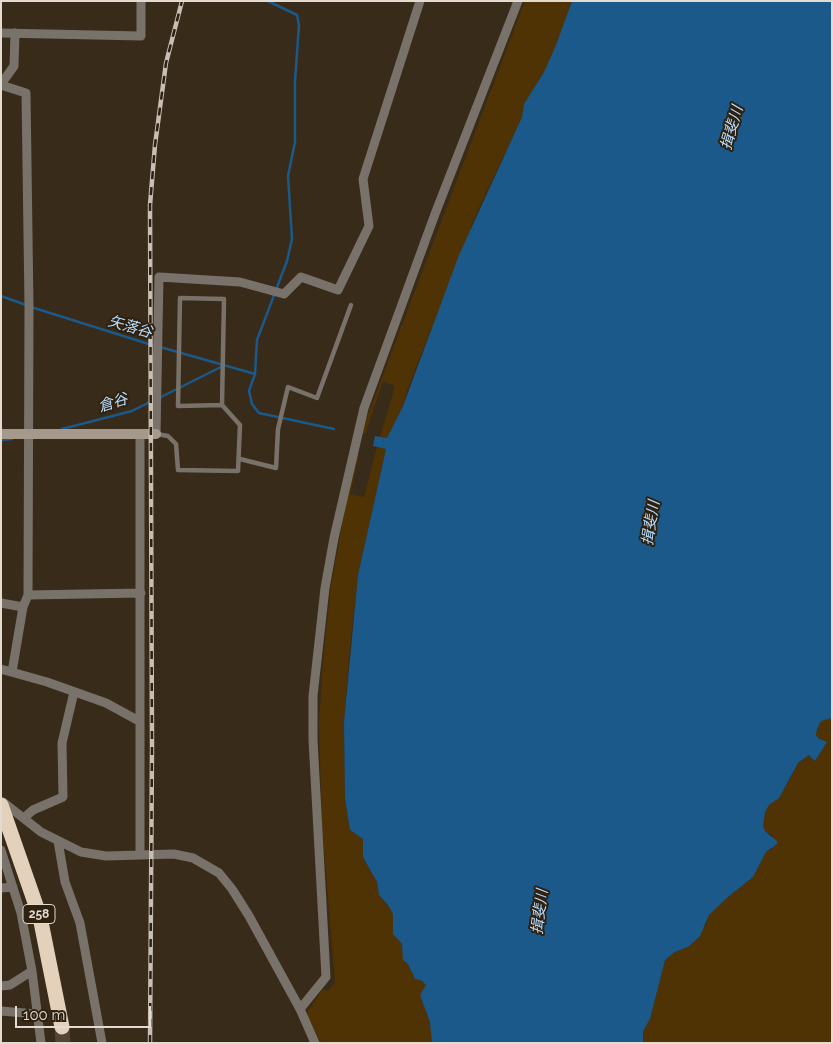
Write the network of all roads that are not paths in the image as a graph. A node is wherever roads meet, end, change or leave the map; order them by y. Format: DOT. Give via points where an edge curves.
graph roads {
  1 [pos="140,1"];
  2 [pos="420,1"];
  3 [pos="518,1"];
  4 [pos="1,33"];
  5 [pos="15,33"];
  6 [pos="1,84"];
  7 [pos="351,305"];
  8 [pos="222,405"];
  9 [pos="1,434"];
  10 [pos="29,434"];
  11 [pos="140,434"];
  12 [pos="156,434"];
  13 [pos="240,459"];
  14 [pos="141,593"];
  15 [pos="28,595"];
  16 [pos="1,603"];
  17 [pos="23,607"];
  18 [pos="1,669"];
  19 [pos="12,672"];
  20 [pos="74,692"];
  21 [pos="139,721"];
  22 [pos="1,800"];
  23 [pos="1,805"];
  24 [pos="25,817"];
  25 [pos="58,841"];
  26 [pos="1,850"];
  27 [pos="140,855"];
  28 [pos="1,888"];
  29 [pos="13,888"];
  30 [pos="32,971"];
  31 [pos="1,986"];
  32 [pos="300,1009"];
  33 [pos="1,1011"];
  34 [pos="36,1014"];
  35 [pos="62,1027"];
  36 [pos="42,1043"];
  37 [pos="102,1043"];
  38 [pos="316,1043"];
  1 -- 5 [label="street" via="142,36"];
  2 -- 12 [label="street" via="362,179 369,226 338,290 301,277 284,294 240,282 160,277"];
  3 -- 32 [label="street" via="364,408 334,538 313,696 326,977"];
  4 -- 5 [label="street"];
  5 -- 6 [label="street" via="14,66"];
  6 -- 10 [label="street" via="26,93"];
  7 -- 13 [label="lane" via="318,398 288,387 278,429 276,468"];
  8 -- 8 [label="lane" via="224,299 180,298 178,406"];
  8 -- 13 [label="lane" via="240,425"];
  9 -- 10 [label="street"];
  10 -- 11 [label="street"];
  10 -- 15 [label="street"];
  11 -- 12 [label="street"];
  11 -- 14 [label="street"];
  12 -- 13 [label="lane" via="168,436 176,444 178,470 238,471"];
  14 -- 15 [label="street"];
  14 -- 21 [label="street"];
  15 -- 17 [label="street"];
  16 -- 17 [label="street"];
  17 -- 19 [label="street"];
  18 -- 19 [label="street"];
  19 -- 20 [label="street"];
  20 -- 21 [label="street" via="106,703"];
  20 -- 24 [label="street" via="62,743 63,797"];
  21 -- 27 [label="street"];
  22 -- 24 [label="street" via="12,811"];
  23 -- 35 [label="highway, 258" via="40,917"];
  24 -- 25 [label="street"];
  25 -- 27 [label="street" via="80,852 106,856"];
  25 -- 37 [label="street" via="65,882 80,923"];
  26 -- 29 [label="street"];
  27 -- 32 [label="street" via="174,854 193,858 219,873 249,916"];
  28 -- 29 [label="street"];
  29 -- 30 [label="street"];
  30 -- 31 [label="street" via="10,985"];
  30 -- 34 [label="street"];
  32 -- 38 [label="street"];
  33 -- 34 [label="street"];
  34 -- 36 [label="street"];
}
